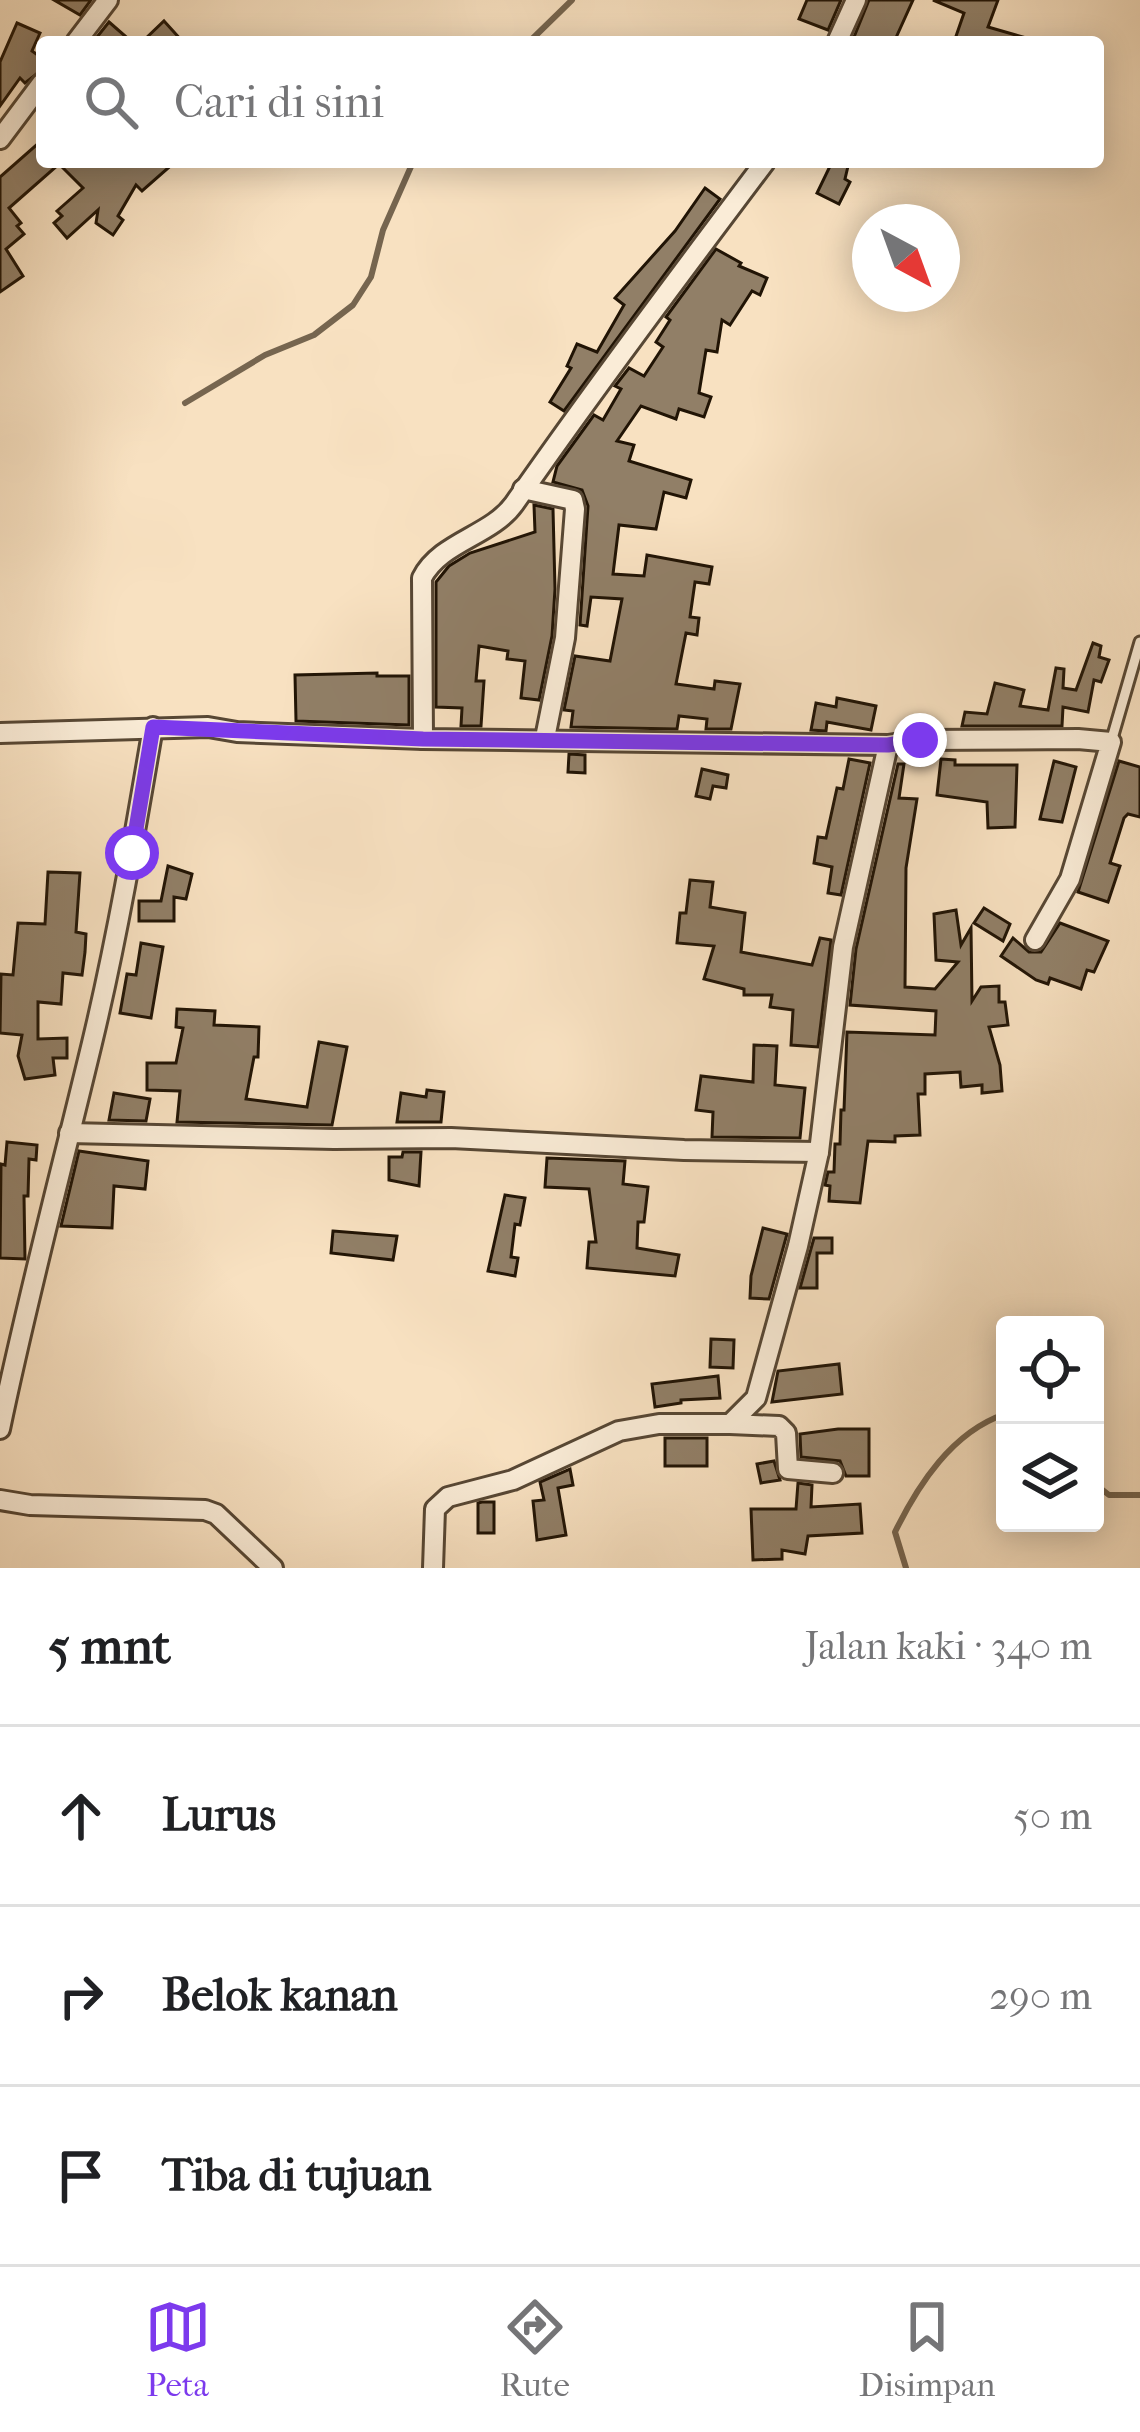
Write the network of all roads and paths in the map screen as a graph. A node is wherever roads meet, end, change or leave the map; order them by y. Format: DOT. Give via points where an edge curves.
graph roads {
  1 [pos="107,0"];
  2 [pos="856,0"];
  3 [pos="80,36"];
  4 [pos="840,36"];
  5 [pos="36,91"];
  6 [pos="0,139"];
  7 [pos="761,168"];
  8 [pos="523,489"];
  9 [pos="1140,641"];
  10 [pos="153,727"];
  11 [pos="0,733"];
  12 [pos="423,739"];
  13 [pos="545,739"];
  14 [pos="1112,742"];
  15 [pos="888,745"];
  16 [pos="1035,940"];
  17 [pos="69,1133"];
  18 [pos="819,1152"];
  19 [pos="730,1424"];
  20 [pos="0,1429"];
  21 [pos="833,1473"];
  22 [pos="0,1500"];
  23 [pos="273,1568"];
  24 [pos="433,1568"];
  1 -- 3 [label="street"];
  2 -- 4 [label="street"];
  5 -- 6 [label="street"];
  7 -- 8 [label="street"];
  8 -- 12 [label="street" via="511,508 433,561 422,578"];
  8 -- 13 [label="street" via="569,498 575,509 565,638"];
  9 -- 14 [label="lane"];
  10 -- 11 [label="street"];
  10 -- 12 [label="street"];
  10 -- 17 [label="street"];
  12 -- 13 [label="street"];
  13 -- 15 [label="street"];
  14 -- 15 [label="street"];
  14 -- 16 [label="street" via="1070,878"];
  15 -- 18 [label="street" via="843,947"];
  17 -- 18 [label="street"];
  17 -- 20 [label="street"];
  18 -- 19 [label="street" via="756,1398"];
  19 -- 21 [label="street" via="779,1426 788,1469"];
  19 -- 24 [label="street" via="636,1427 513,1480 448,1497 435,1509"];
  22 -- 23 [label="street" via="211,1511"];
}
